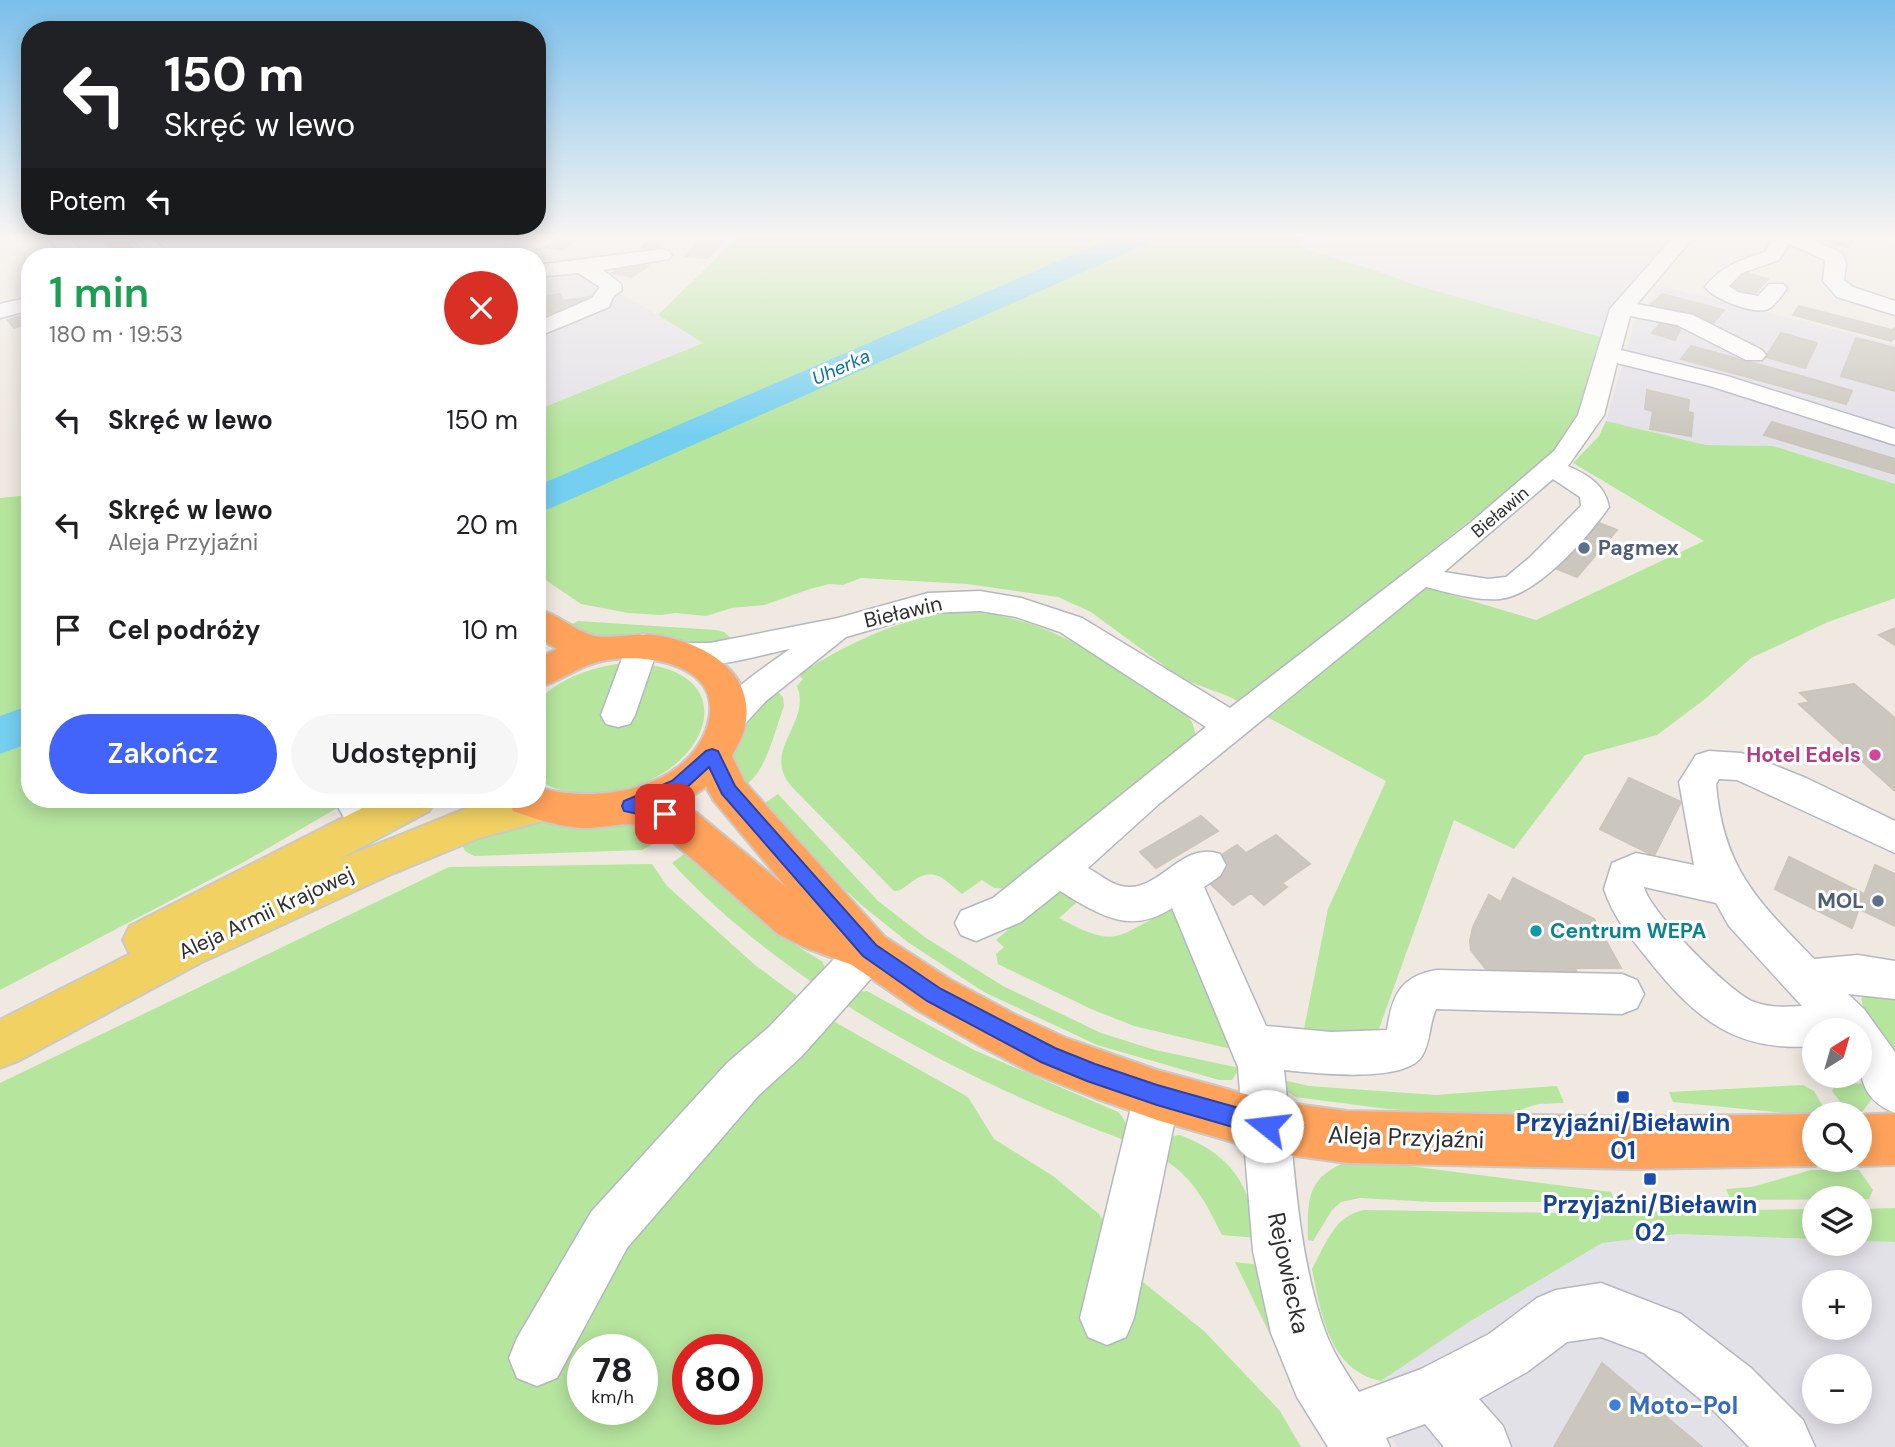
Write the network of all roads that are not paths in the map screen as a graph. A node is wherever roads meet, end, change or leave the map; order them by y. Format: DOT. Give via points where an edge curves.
graph roads {
  1 [pos="601,302"];
  2 [pos="1628,302"];
  3 [pos="1825,302"];
  4 [pos="1875,302"];
  5 [pos="21,305"];
  6 [pos="1895,308"];
  7 [pos="1621,309"];
  8 [pos="0,311"];
  9 [pos="1895,325"];
  10 [pos="546,326"];
  11 [pos="1610,355"];
  12 [pos="1754,355"];
  13 [pos="1890,428"];
  14 [pos="1551,468"];
  15 [pos="1420,576"];
  16 [pos="546,626"];
  17 [pos="839,628"];
  18 [pos="643,645"];
  19 [pos="598,649"];
  20 [pos="684,654"];
  21 [pos="546,670"];
  22 [pos="618,715"];
  23 [pos="1230,725"];
  24 [pos="720,738"];
  25 [pos="546,805"];
  26 [pos="630,806"];
  27 [pos="379,808"];
  28 [pos="523,808"];
  29 [pos="361,812"];
  30 [pos="1895,838"];
  31 [pos="1058,870"];
  32 [pos="1729,889"];
  33 [pos="976,923"];
  34 [pos="869,951"];
  35 [pos="1806,979"];
  36 [pos="1895,980"];
  37 [pos="1622,994"];
  38 [pos="1842,1018"];
  39 [pos="17,1021"];
  40 [pos="1802,1028"];
  41 [pos="1251,1046"];
  42 [pos="1872,1057"];
  43 [pos="1895,1091"];
  44 [pos="1157,1095"];
  45 [pos="1267,1126"];
  46 [pos="1895,1139"];
  47 [pos="1802,1140"];
  48 [pos="1872,1140"];
  49 [pos="1107,1318"];
  50 [pos="537,1358"];
  51 [pos="1435,1392"];
  52 [pos="1353,1436"];
  53 [pos="1482,1447"];
  54 [pos="1786,1447"];
  1 -- 10 [label="street"];
  2 -- 7 [label="street, Bieławin"];
  3 -- 9 [label="street"];
  4 -- 6 [label="street"];
  5 -- 8 [label="street"];
  7 -- 11 [label="street, Bieławin"];
  7 -- 12 [label="street" via="1685,320"];
  11 -- 13 [label="street" via="1652,362"];
  11 -- 14 [label="street, Bieławin" via="1591,415"];
  14 -- 15 [label="street, Bieławin"];
  14 -- 15 [label="street" via="1593,494 1595,507 1530,573 1506,588 1462,586"];
  15 -- 23 [label="street, Bieławin"];
  16 -- 19 [label="highway" via="567,640"];
  17 -- 20 [label="street, Bieławin" via="710,654"];
  17 -- 23 [label="street, Bieławin" via="936,602 963,600 1021,608 1088,634"];
  17 -- 24 [label="street, Bieławin" via="754,693"];
  18 -- 19 [label="highway"];
  18 -- 20 [label="highway"];
  18 -- 22 [label="street"];
  19 -- 21 [label="highway"];
  20 -- 24 [label="highway, Aleja Przyjaźni" via="714,674 723,688 728,704"];
  23 -- 31 [label="street, Bieławin"];
  24 -- 26 [label="highway" via="678,785"];
  24 -- 34 [label="highway, Aleja Przyjaźni" via="728,790"];
  25 -- 26 [label="highway" via="584,813"];
  26 -- 34 [label="highway, Aleja Przyjaźni" via="665,814 682,825 794,920"];
  27 -- 29 [label="main road, Aleja Armii Krajowej"];
  28 -- 39 [label="main road, Aleja Armii Krajowej" via="467,825 372,864"];
  29 -- 39 [label="main road, Aleja Armii Krajowej"];
  30 -- 32 [label="street" via="1741,767 1709,765 1697,782 1698,797 1713,863"];
  31 -- 33 [label="street, Bieławin" via="1007,910"];
  31 -- 41 [label="street, Rejowiecka" via="1114,903 1146,904 1194,873"];
  32 -- 35 [label="street" via="1744,914"];
  32 -- 40 [label="street" via="1636,869 1626,875 1624,891 1638,915 1715,1002 1759,1024"];
  34 -- 44 [label="highway, Aleja Przyjaźni" via="999,1031 1048,1055"];
  34 -- 50 [label="street" via="785,1042 743,1079 609,1230"];
  35 -- 36 [label="street" via="1858,974"];
  35 -- 38 [label="street"];
  37 -- 41 [label="street" via="1430,991 1422,994 1409,1017 1409,1037 1391,1052 1332,1053"];
  41 -- 45 [label="street, Rejowiecka" via="1261,1067"];
  42 -- 43 [label="street"];
  44 -- 45 [label="highway, Aleja Przyjaźni"];
  44 -- 49 [label="street"];
  45 -- 47 [label="highway, Aleja Przyjaźni" via="1361,1138 1635,1143"];
  45 -- 52 [label="street, Rejowiecka" via="1279,1251 1298,1333 1317,1377"];
  46 -- 48 [label="highway"];
  51 -- 52 [label="street"];
  51 -- 53 [label="street"];
  51 -- 54 [label="street" via="1508,1353 1556,1317 1601,1310 1662,1333 1731,1388"];
}
